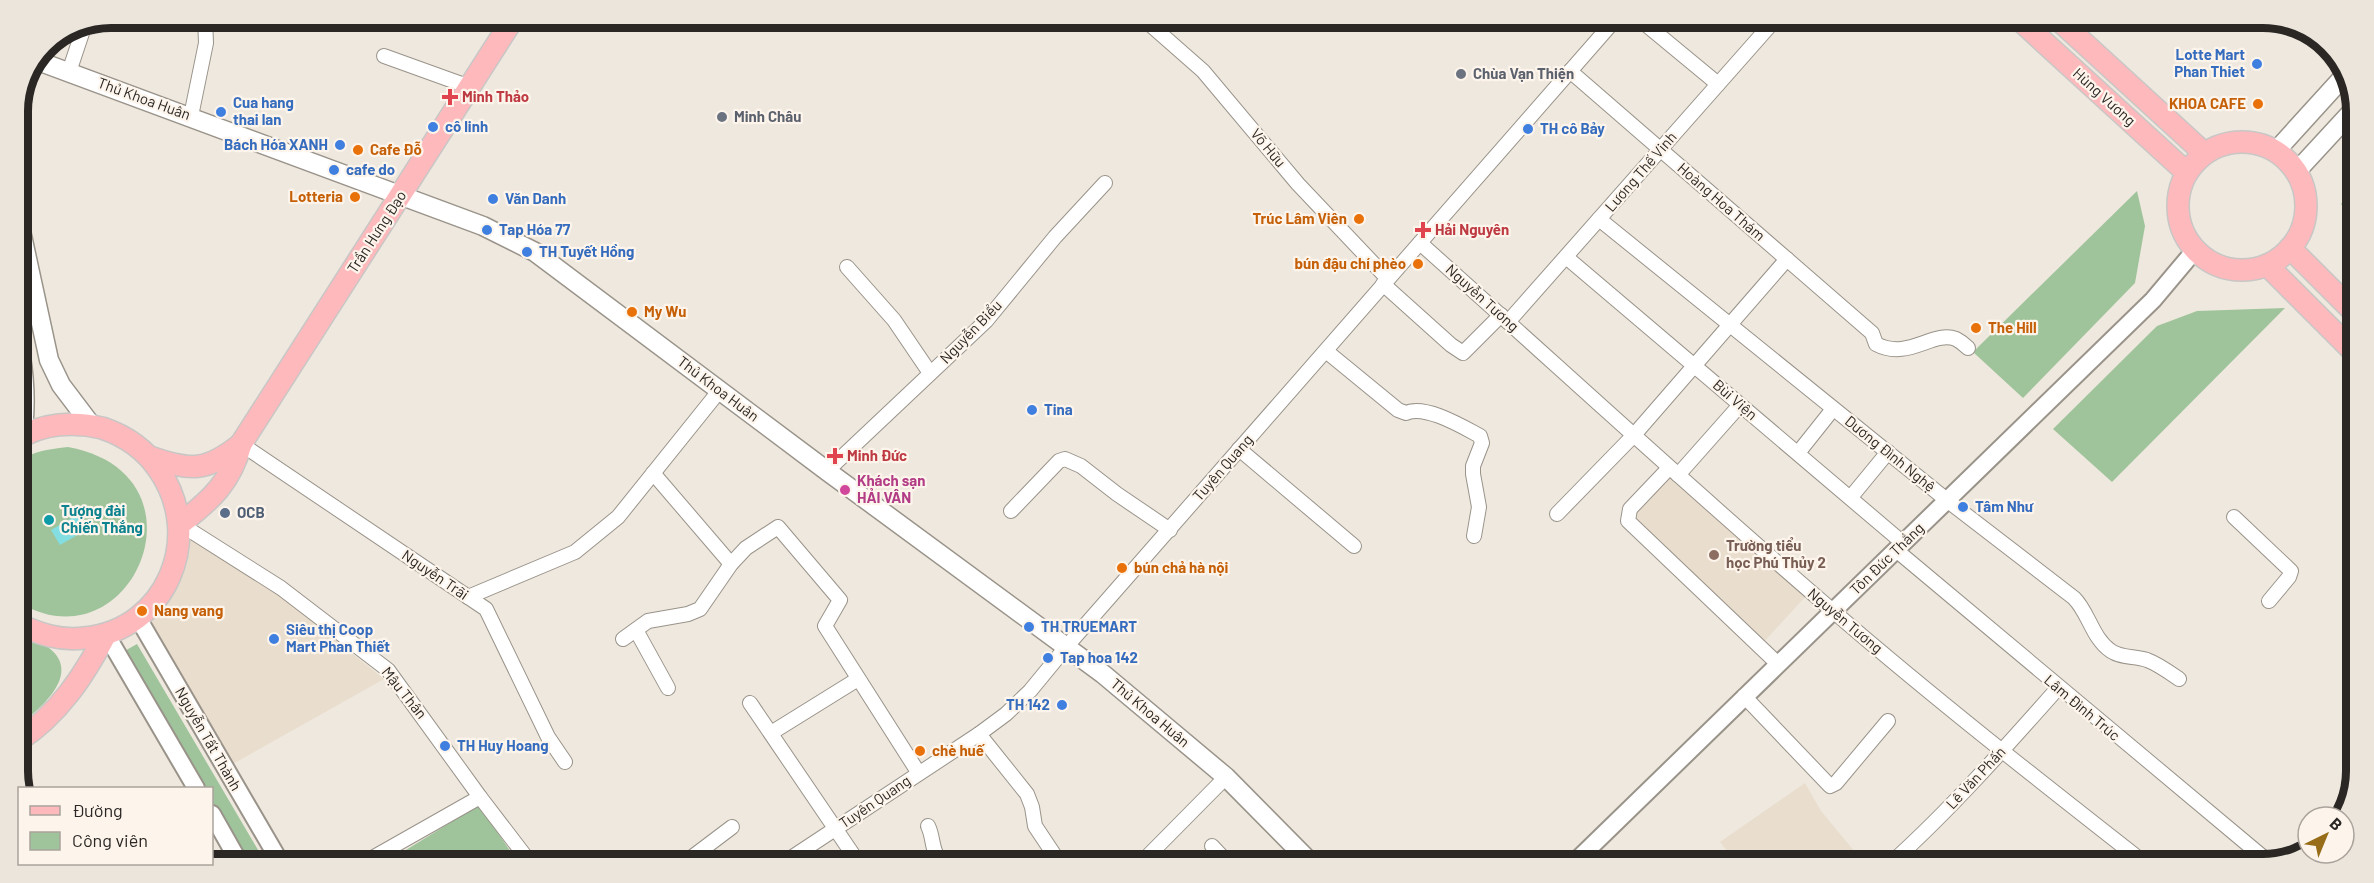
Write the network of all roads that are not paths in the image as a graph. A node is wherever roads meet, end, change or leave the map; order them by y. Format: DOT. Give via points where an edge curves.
graph roads {
  1 [pos="205,28"];
  2 [pos="507,28"];
  3 [pos="1154,28"];
  4 [pos="1608,28"];
  5 [pos="1650,28"];
  6 [pos="1768,28"];
  7 [pos="2029,28"];
  8 [pos="2069,28"];
  9 [pos="82,34"];
  10 [pos="384,56"];
  11 [pos="44,63"];
  12 [pos="1570,71"];
  13 [pos="69,72"];
  14 [pos="2339,81"];
  15 [pos="1718,84"];
  16 [pos="470,87"];
  17 [pos="191,116"];
  18 [pos="2345,118"];
  19 [pos="1660,150"];
  20 [pos="2276,151"];
  21 [pos="2204,153"];
  22 [pos="2186,172"];
  23 [pos="2296,172"];
  24 [pos="1105,183"];
  25 [pos="400,196"];
  26 [pos="1599,219"];
  27 [pos="1420,243"];
  28 [pos="2290,248"];
  29 [pos="2195,250"];
  30 [pos="1566,257"];
  31 [pos="1787,259"];
  32 [pos="28,264"];
  33 [pos="2267,265"];
  34 [pos="847,267"];
  35 [pos="1385,282"];
  36 [pos="2345,303"];
  37 [pos="1505,318"];
  38 [pos="1730,326"];
  39 [pos="2345,343"];
  40 [pos="1968,348"];
  41 [pos="1326,351"];
  42 [pos="1694,365"];
  43 [pos="930,373"];
  44 [pos="720,390"];
  45 [pos="1740,405"];
  46 [pos="1833,409"];
  47 [pos="92,426"];
  48 [pos="28,435"];
  49 [pos="1634,435"];
  50 [pos="241,444"];
  51 [pos="1239,449"];
  52 [pos="1888,452"];
  53 [pos="1798,453"];
  54 [pos="150,457"];
  55 [pos="827,471"];
  56 [pos="1673,471"];
  57 [pos="653,473"];
  58 [pos="1851,497"];
  59 [pos="1948,501"];
  60 [pos="1011,511"];
  61 [pos="1557,514"];
  62 [pos="2234,516"];
  63 [pos="180,524"];
  64 [pos="1170,530"];
  65 [pos="1474,536"];
  66 [pos="1354,546"];
  67 [pos="1899,547"];
  68 [pos="731,564"];
  69 [pos="468,597"];
  70 [pos="2270,601"];
  71 [pos="1833,611"];
  72 [pos="138,618"];
  73 [pos="29,629"];
  74 [pos="636,630"];
  75 [pos="106,634"];
  76 [pos="623,639"];
  77 [pos="1067,646"];
  78 [pos="1778,664"];
  79 [pos="858,679"];
  80 [pos="2179,679"];
  81 [pos="668,688"];
  82 [pos="2058,688"];
  83 [pos="1744,696"];
  84 [pos="750,703"];
  85 [pos="1888,721"];
  86 [pos="29,733"];
  87 [pos="771,733"];
  88 [pos="979,734"];
  89 [pos="2002,752"];
  90 [pos="565,762"];
  91 [pos="918,772"];
  92 [pos="1226,777"];
  93 [pos="195,787"];
  94 [pos="480,797"];
  95 [pos="213,816"];
  96 [pos="928,826"];
  97 [pos="732,827"];
  98 [pos="836,828"];
  99 [pos="1212,846"];
  100 [pos="235,854"];
  101 [pos="276,854"];
  102 [pos="379,854"];
  103 [pos="524,854"];
  104 [pos="696,854"];
  105 [pos="797,854"];
  106 [pos="853,854"];
  107 [pos="935,854"];
  108 [pos="1053,854"];
  109 [pos="1150,854"];
  110 [pos="1220,854"];
  111 [pos="1302,854"];
  112 [pos="1583,854"];
  113 [pos="1901,854"];
  114 [pos="2133,854"];
  115 [pos="2259,854"];
  1 -- 17 [label="street" via="206,43"];
  2 -- 16 [label="main road, Trần Hưng Đạo"];
  3 -- 35 [label="street, Võ Hữu" via="1203,71"];
  4 -- 12 [label="street, Tuyên Quang"];
  5 -- 15 [label="street"];
  6 -- 15 [label="street, Lương Thế Vinh"];
  7 -- 22 [label="main road, Hùng Vương"];
  8 -- 21 [label="main road, Hùng Vương"];
  9 -- 13 [label="street"];
  10 -- 16 [label="street"];
  11 -- 13 [label="main road, Thủ Khoa Huân"];
  12 -- 19 [label="street, Hoàng Hoa Thám"];
  12 -- 27 [label="street, Tuyên Quang"];
  13 -- 17 [label="main road, Thủ Khoa Huân"];
  14 -- 20 [label="main road"];
  15 -- 19 [label="street, Lương Thế Vinh"];
  16 -- 25 [label="main road, Trần Hưng Đạo"];
  17 -- 25 [label="main road, Thủ Khoa Huân"];
  18 -- 23 [label="main road"];
  19 -- 26 [label="street, Lương Thế Vinh"];
  19 -- 31 [label="street, Hoàng Hoa Thám"];
  20 -- 21 [label="main road" via="2258,143 2239,141"];
  20 -- 23 [label="main road"];
  21 -- 22 [label="main road"];
  22 -- 29 [label="main road" via="2178,212 2183,232"];
  23 -- 28 [label="main road" via="2305,195 2305,219"];
  24 -- 43 [label="street, Nguyễn Biểu" via="986,321"];
  25 -- 44 [label="main road, Thủ Khoa Huân" via="483,226 535,252"];
  25 -- 50 [label="main road, Trần Hưng Đạo"];
  26 -- 30 [label="street, Lương Thế Vinh"];
  26 -- 38 [label="street, Dương Đình Nghệ"];
  27 -- 35 [label="street, Tuyên Quang"];
  27 -- 37 [label="street, Nguyễn Tương"];
  28 -- 33 [label="main road"];
  28 -- 36 [label="main road"];
  29 -- 33 [label="main road" via="2210,262 2229,269"];
  29 -- 59 [label="street, Tôn Đức Thắng" via="2153,300"];
  30 -- 37 [label="street, Lương Thế Vinh"];
  30 -- 42 [label="street, Bùi Viện"];
  31 -- 38 [label="street"];
  31 -- 40 [label="street, Hoàng Hoa Thám" via="1885,349 1909,349 1939,339 1955,339"];
  32 -- 47 [label="main road" via="49,360 61,385"];
  33 -- 39 [label="main road"];
  34 -- 43 [label="street" via="894,320"];
  35 -- 37 [label="street, Võ Hữu" via="1463,353"];
  35 -- 41 [label="street, Tuyên Quang"];
  37 -- 49 [label="street, Nguyễn Tương"];
  38 -- 42 [label="street"];
  38 -- 46 [label="street, Dương Đình Nghệ"];
  41 -- 51 [label="street, Tuyên Quang"];
  41 -- 65 [label="street" via="1398,410 1414,409 1443,418 1480,436 1482,442 1473,466 1479,499"];
  42 -- 45 [label="street, Bùi Viện"];
  42 -- 49 [label="street"];
  43 -- 55 [label="street, Nguyễn Biểu"];
  44 -- 55 [label="main road, Thủ Khoa Huân"];
  44 -- 57 [label="street"];
  45 -- 53 [label="street, Bùi Viện"];
  45 -- 56 [label="street"];
  46 -- 52 [label="street, Dương Đình Nghệ"];
  46 -- 53 [label="street"];
  47 -- 48 [label="main road" via="56,425"];
  47 -- 54 [label="main road" via="133,442"];
  49 -- 56 [label="street, Nguyễn Tương"];
  49 -- 61 [label="street"];
  50 -- 54 [label="main road, Trần Hưng Đạo" via="223,458 192,468"];
  50 -- 63 [label="main road, Trần Hưng Đạo" via="226,480 212,498"];
  50 -- 69 [label="street, Nguyễn Trãi"];
  51 -- 64 [label="street, Tuyên Quang"];
  51 -- 66 [label="street"];
  52 -- 58 [label="street"];
  52 -- 59 [label="street, Dương Đình Nghệ"];
  53 -- 58 [label="street, Bùi Viện"];
  54 -- 63 [label="main road" via="171,488"];
  55 -- 77 [label="main road, Thủ Khoa Huân"];
  56 -- 71 [label="street, Nguyễn Tương"];
  56 -- 78 [label="street" via="1630,510 1628,521"];
  57 -- 68 [label="street"];
  57 -- 69 [label="street" via="618,517 575,552"];
  58 -- 67 [label="street, Bùi Viện"];
  59 -- 67 [label="street, Tôn Đức Thắng"];
  59 -- 80 [label="street, Dương Đình Nghệ" via="2082,605 2088,623 2110,651 2149,661"];
  60 -- 64 [label="street" via="1065,459 1081,466"];
  62 -- 70 [label="street" via="2291,571"];
  63 -- 72 [label="main road" via="177,559 163,592"];
  63 -- 94 [label="street, Mậu Thân" via="281,588 388,670"];
  64 -- 77 [label="street, Tuyên Quang"];
  67 -- 71 [label="street, Tôn Đức Thắng"];
  67 -- 82 [label="street, Lâm Đình Trúc"];
  68 -- 74 [label="street" via="700,609 648,621"];
  68 -- 79 [label="street" via="757,539 778,527 840,600 825,627"];
  69 -- 90 [label="street, Nguyễn Trãi" via="486,609 548,736"];
  71 -- 78 [label="street, Tôn Đức Thắng"];
  71 -- 89 [label="street, Nguyễn Tương"];
  72 -- 75 [label="main road"];
  72 -- 101 [label="street, Nguyễn Tất Thành"];
  73 -- 75 [label="main road" via="60,638"];
  74 -- 76 [label="street"];
  74 -- 81 [label="street"];
  75 -- 86 [label="main road" via="70,695"];
  75 -- 93 [label="street"];
  77 -- 88 [label="street, Tuyên Quang" via="1024,697"];
  77 -- 92 [label="main road, Thủ Khoa Huân"];
  78 -- 83 [label="street, Tôn Đức Thắng"];
  79 -- 87 [label="street"];
  79 -- 91 [label="street"];
  82 -- 89 [label="street, Lê Văn Phấn"];
  82 -- 115 [label="street, Lâm Đình Trúc"];
  83 -- 85 [label="street" via="1830,786"];
  83 -- 112 [label="street, Tôn Đức Thắng"];
  84 -- 87 [label="street"];
  87 -- 98 [label="street"];
  88 -- 91 [label="street, Tuyên Quang"];
  88 -- 108 [label="street" via="1027,794 1040,837"];
  89 -- 113 [label="street, Lê Văn Phấn"];
  89 -- 114 [label="street, Nguyễn Tương"];
  91 -- 98 [label="street, Tuyên Quang"];
  92 -- 109 [label="street"];
  92 -- 111 [label="main road, Thủ Khoa Huân"];
  94 -- 102 [label="street"];
  94 -- 103 [label="street, Mậu Thân"];
  95 -- 100 [label="street"];
  96 -- 107 [label="street"];
  97 -- 104 [label="street"];
  98 -- 105 [label="street, Tuyên Quang"];
  98 -- 106 [label="street"];
  99 -- 110 [label="street"];
}
